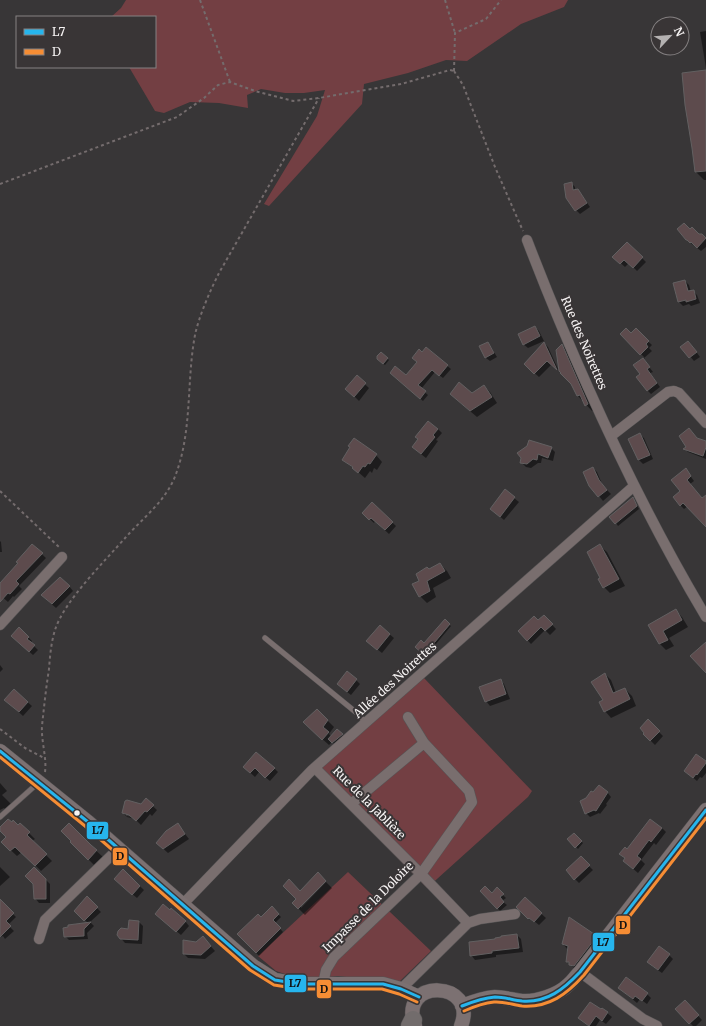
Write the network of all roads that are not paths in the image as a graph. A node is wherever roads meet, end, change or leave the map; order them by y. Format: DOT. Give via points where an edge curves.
graph roads {
  1 [pos="527,240"];
  2 [pos="706,423"];
  3 [pos="611,436"];
  4 [pos="634,486"];
  5 [pos="62,557"];
  6 [pos="706,617"];
  7 [pos="0,625"];
  8 [pos="266,638"];
  9 [pos="408,717"];
  10 [pos="366,723"];
  11 [pos="424,742"];
  12 [pos="0,751"];
  13 [pos="315,768"];
  14 [pos="41,783"];
  15 [pos="350,804"];
  16 [pos="706,810"];
  17 [pos="0,818"];
  18 [pos="118,849"];
  19 [pos="421,874"];
  20 [pos="183,904"];
  21 [pos="515,914"];
  22 [pos="468,923"];
  23 [pos="39,939"];
  24 [pos="580,972"];
  25 [pos="323,984"];
  26 [pos="401,989"];
  27 [pos="419,997"];
  28 [pos="462,1006"];
  29 [pos="412,1024"];
  30 [pos="461,1026"];
  31 [pos="657,1026"];
  1 -- 3 [label="street, Rue des Noirettes" via="569,344"];
  2 -- 3 [label="street" via="679,393 674,391 668,392"];
  3 -- 4 [label="street, Rue des Noirettes"];
  4 -- 6 [label="street, Rue des Noirettes"];
  4 -- 10 [label="street, Allée des Noirettes"];
  5 -- 7 [label="street"];
  8 -- 10 [label="lane"];
  9 -- 11 [label="street, Impasse de la Doloire"];
  10 -- 13 [label="street, Allée des Noirettes"];
  11 -- 15 [label="street"];
  11 -- 19 [label="street, Impasse de la Doloire" via="469,790 472,802"];
  12 -- 14 [label="street"];
  13 -- 15 [label="street, Rue de la Jablière"];
  13 -- 20 [label="street, Allée des Noirettes"];
  14 -- 17 [label="lane"];
  14 -- 18 [label="street"];
  15 -- 19 [label="street, Rue de la Jablière"];
  16 -- 24 [label="street"];
  18 -- 20 [label="street"];
  18 -- 23 [label="street" via="45,920"];
  19 -- 22 [label="street, Rue de la Jablière"];
  19 -- 25 [label="street, Impasse de la Doloire" via="334,957 326,970"];
  20 -- 25 [label="street" via="253,966 275,980"];
  21 -- 22 [label="street"];
  22 -- 26 [label="street"];
  24 -- 28 [label="street" via="554,995 523,1001 495,997"];
  24 -- 31 [label="street" via="643,1019"];
  25 -- 26 [label="street" via="383,984"];
  26 -- 27 [label="street"];
  27 -- 28 [label="street" via="435,989 443,990 451,993"];
  27 -- 29 [label="street" via="412,1012"];
  28 -- 30 [label="street" via="464,1014"];
}
